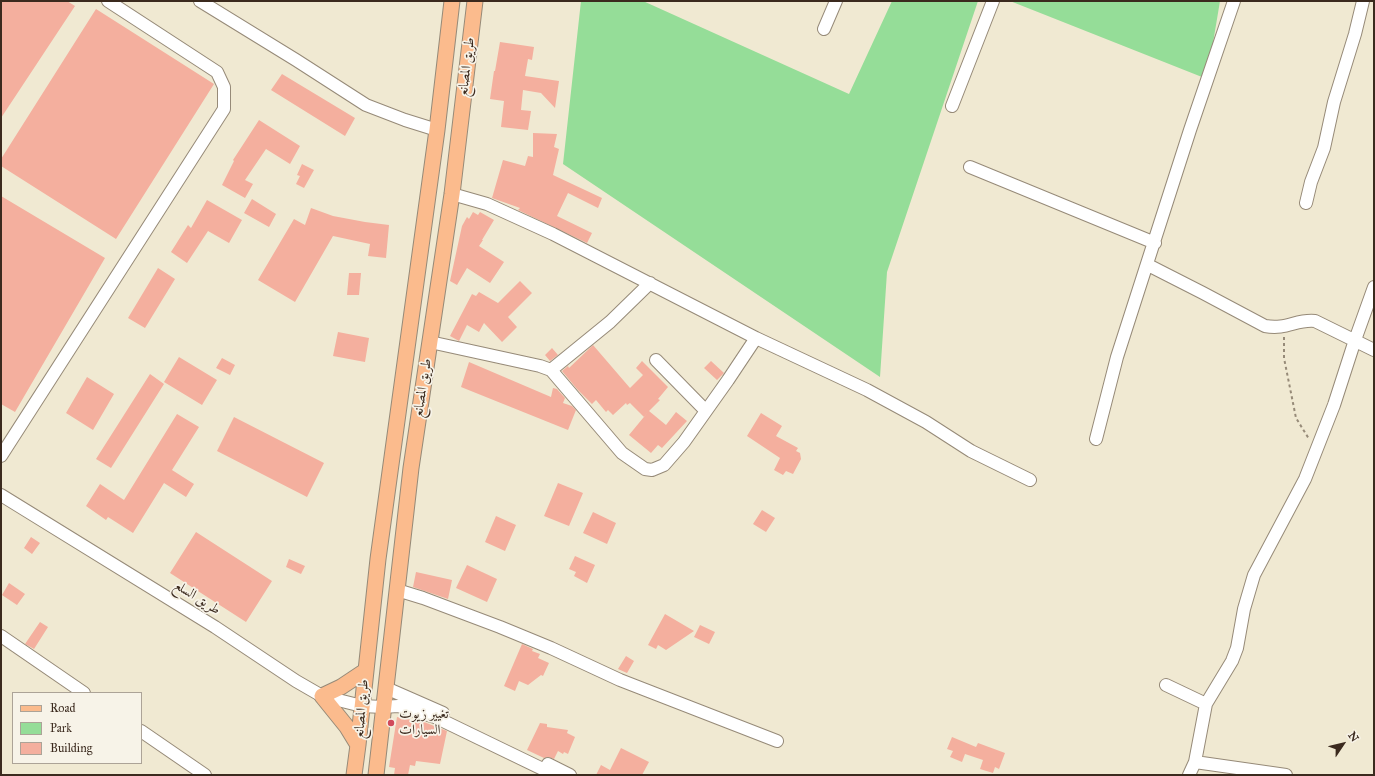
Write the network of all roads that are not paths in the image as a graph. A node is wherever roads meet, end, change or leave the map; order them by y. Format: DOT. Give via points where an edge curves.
graph roads {
  1 [pos="108,1"];
  2 [pos="200,1"];
  3 [pos="452,1"];
  4 [pos="475,1"];
  5 [pos="836,1"];
  6 [pos="993,1"];
  7 [pos="1234,1"];
  8 [pos="1363,1"];
  9 [pos="824,29"];
  10 [pos="952,106"];
  11 [pos="438,130"];
  12 [pos="970,167"];
  13 [pos="452,194"];
  14 [pos="1306,203"];
  15 [pos="1154,243"];
  16 [pos="1148,265"];
  17 [pos="650,283"];
  18 [pos="1374,287"];
  19 [pos="756,338"];
  20 [pos="1355,340"];
  21 [pos="430,342"];
  22 [pos="1374,350"];
  23 [pos="656,360"];
  24 [pos="551,370"];
  25 [pos="706,411"];
  26 [pos="1096,439"];
  27 [pos="4,443"];
  28 [pos="1,456"];
  29 [pos="1030,480"];
  30 [pos="1,495"];
  31 [pos="397,590"];
  32 [pos="1,636"];
  33 [pos="365,671"];
  34 [pos="1166,685"];
  35 [pos="386,688"];
  36 [pos="83,692"];
  37 [pos="322,696"];
  38 [pos="1206,704"];
  39 [pos="362,706"];
  40 [pos="383,707"];
  41 [pos="142,731"];
  42 [pos="776,741"];
  43 [pos="358,745"];
  44 [pos="1195,762"];
  45 [pos="205,775"];
  46 [pos="354,775"];
  47 [pos="376,775"];
  48 [pos="555,775"];
  49 [pos="570,775"];
  50 [pos="1189,775"];
  51 [pos="1286,775"];
  1 -- 27 [label="street" via="217,72 224,88 224,109"];
  2 -- 11 [label="street" via="366,105"];
  3 -- 11 [label="main road, طريق المصانع"];
  4 -- 13 [label="main road, طريق المصانع"];
  5 -- 9 [label="street"];
  6 -- 10 [label="street"];
  7 -- 15 [label="street"];
  8 -- 14 [label="street" via="1334,102 1324,148"];
  11 -- 33 [label="main road, طريق المصانع" via="378,559"];
  12 -- 15 [label="street"];
  13 -- 17 [label="street" via="488,204"];
  13 -- 21 [label="main road, طريق المصانع"];
  15 -- 16 [label="street"];
  16 -- 20 [label="street" via="1265,326 1283,328 1308,320 1315,321"];
  16 -- 26 [label="street" via="1117,357"];
  17 -- 19 [label="street"];
  17 -- 24 [label="street" via="610,322"];
  18 -- 20 [label="street"];
  19 -- 25 [label="street"];
  19 -- 29 [label="street" via="867,390 926,422 971,451"];
  20 -- 22 [label="street"];
  20 -- 38 [label="street" via="1336,399 1305,479 1254,575 1232,661"];
  21 -- 24 [label="street"];
  21 -- 31 [label="main road, طريق المصانع" via="411,468"];
  23 -- 25 [label="street"];
  24 -- 25 [label="street" via="615,446 645,469 652,470 664,465"];
  27 -- 28 [label="street"];
  30 -- 37 [label="street, طريق السلع"];
  31 -- 35 [label="main road, طريق المصانع"];
  31 -- 42 [label="street" via="500,627 620,680"];
  32 -- 36 [label="street"];
  33 -- 37 [label="main road"];
  33 -- 39 [label="main road, طريق المصانع"];
  34 -- 38 [label="street"];
  35 -- 40 [label="main road, طريق المصانع"];
  35 -- 49 [label="street" via="466,723"];
  37 -- 39 [label="street, طريق السلع"];
  37 -- 43 [label="main road"];
  38 -- 44 [label="street"];
  39 -- 40 [label="street, طريق السلع"];
  39 -- 43 [label="main road, طريق المصانع"];
  40 -- 47 [label="main road, طريق المصانع"];
  40 -- 48 [label="street, طريق السلع" via="398,706 435,717"];
  41 -- 45 [label="street"];
  43 -- 46 [label="main road, طريق المصانع"];
  44 -- 50 [label="street"];
  44 -- 51 [label="street"];
}
